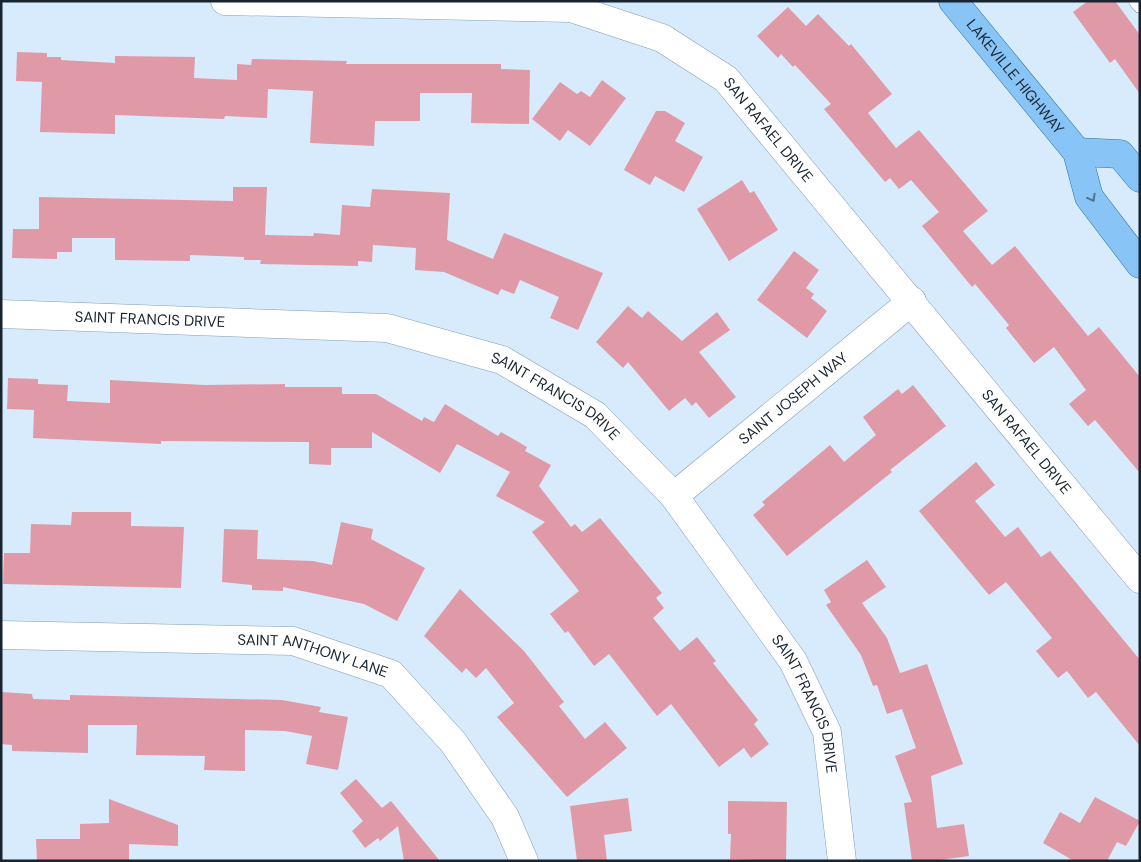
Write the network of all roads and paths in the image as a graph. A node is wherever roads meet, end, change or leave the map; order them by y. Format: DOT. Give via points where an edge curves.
graph roads {
  1 [pos="225,1"];
  2 [pos="953,1"];
  3 [pos="1136,1"];
  4 [pos="1140,6"];
  5 [pos="1077,152"];
  6 [pos="1140,178"];
  7 [pos="1140,264"];
  8 [pos="912,301"];
  9 [pos="1,314"];
  10 [pos="674,496"];
  11 [pos="1140,579"];
  12 [pos="1,635"];
  13 [pos="524,861"];
  14 [pos="842,861"];
  1 -- 8 [label="street, SAN RAFAEL DRIVE" via="571,8 662,38 726,79"];
  2 -- 5 [label="main road, LAKEVILLE HIGHWAY"];
  3 -- 4 [label="lane"];
  5 -- 6 [label="main road" via="1120,154"];
  5 -- 7 [label="main road, LAKEVILLE HIGHWAY, one-way" via="1089,196"];
  8 -- 10 [label="street, SAINT JOSEPH WAY"];
  8 -- 11 [label="street, SAN RAFAEL DRIVE"];
  9 -- 10 [label="street, SAINT FRANCIS DRIVE" via="387,328 502,360 595,415"];
  10 -- 14 [label="street, SAINT FRANCIS DRIVE" via="793,661 827,732"];
  12 -- 13 [label="street, SAINT ANTHONY LANE" via="293,641 391,674 453,742 505,817"];
}
